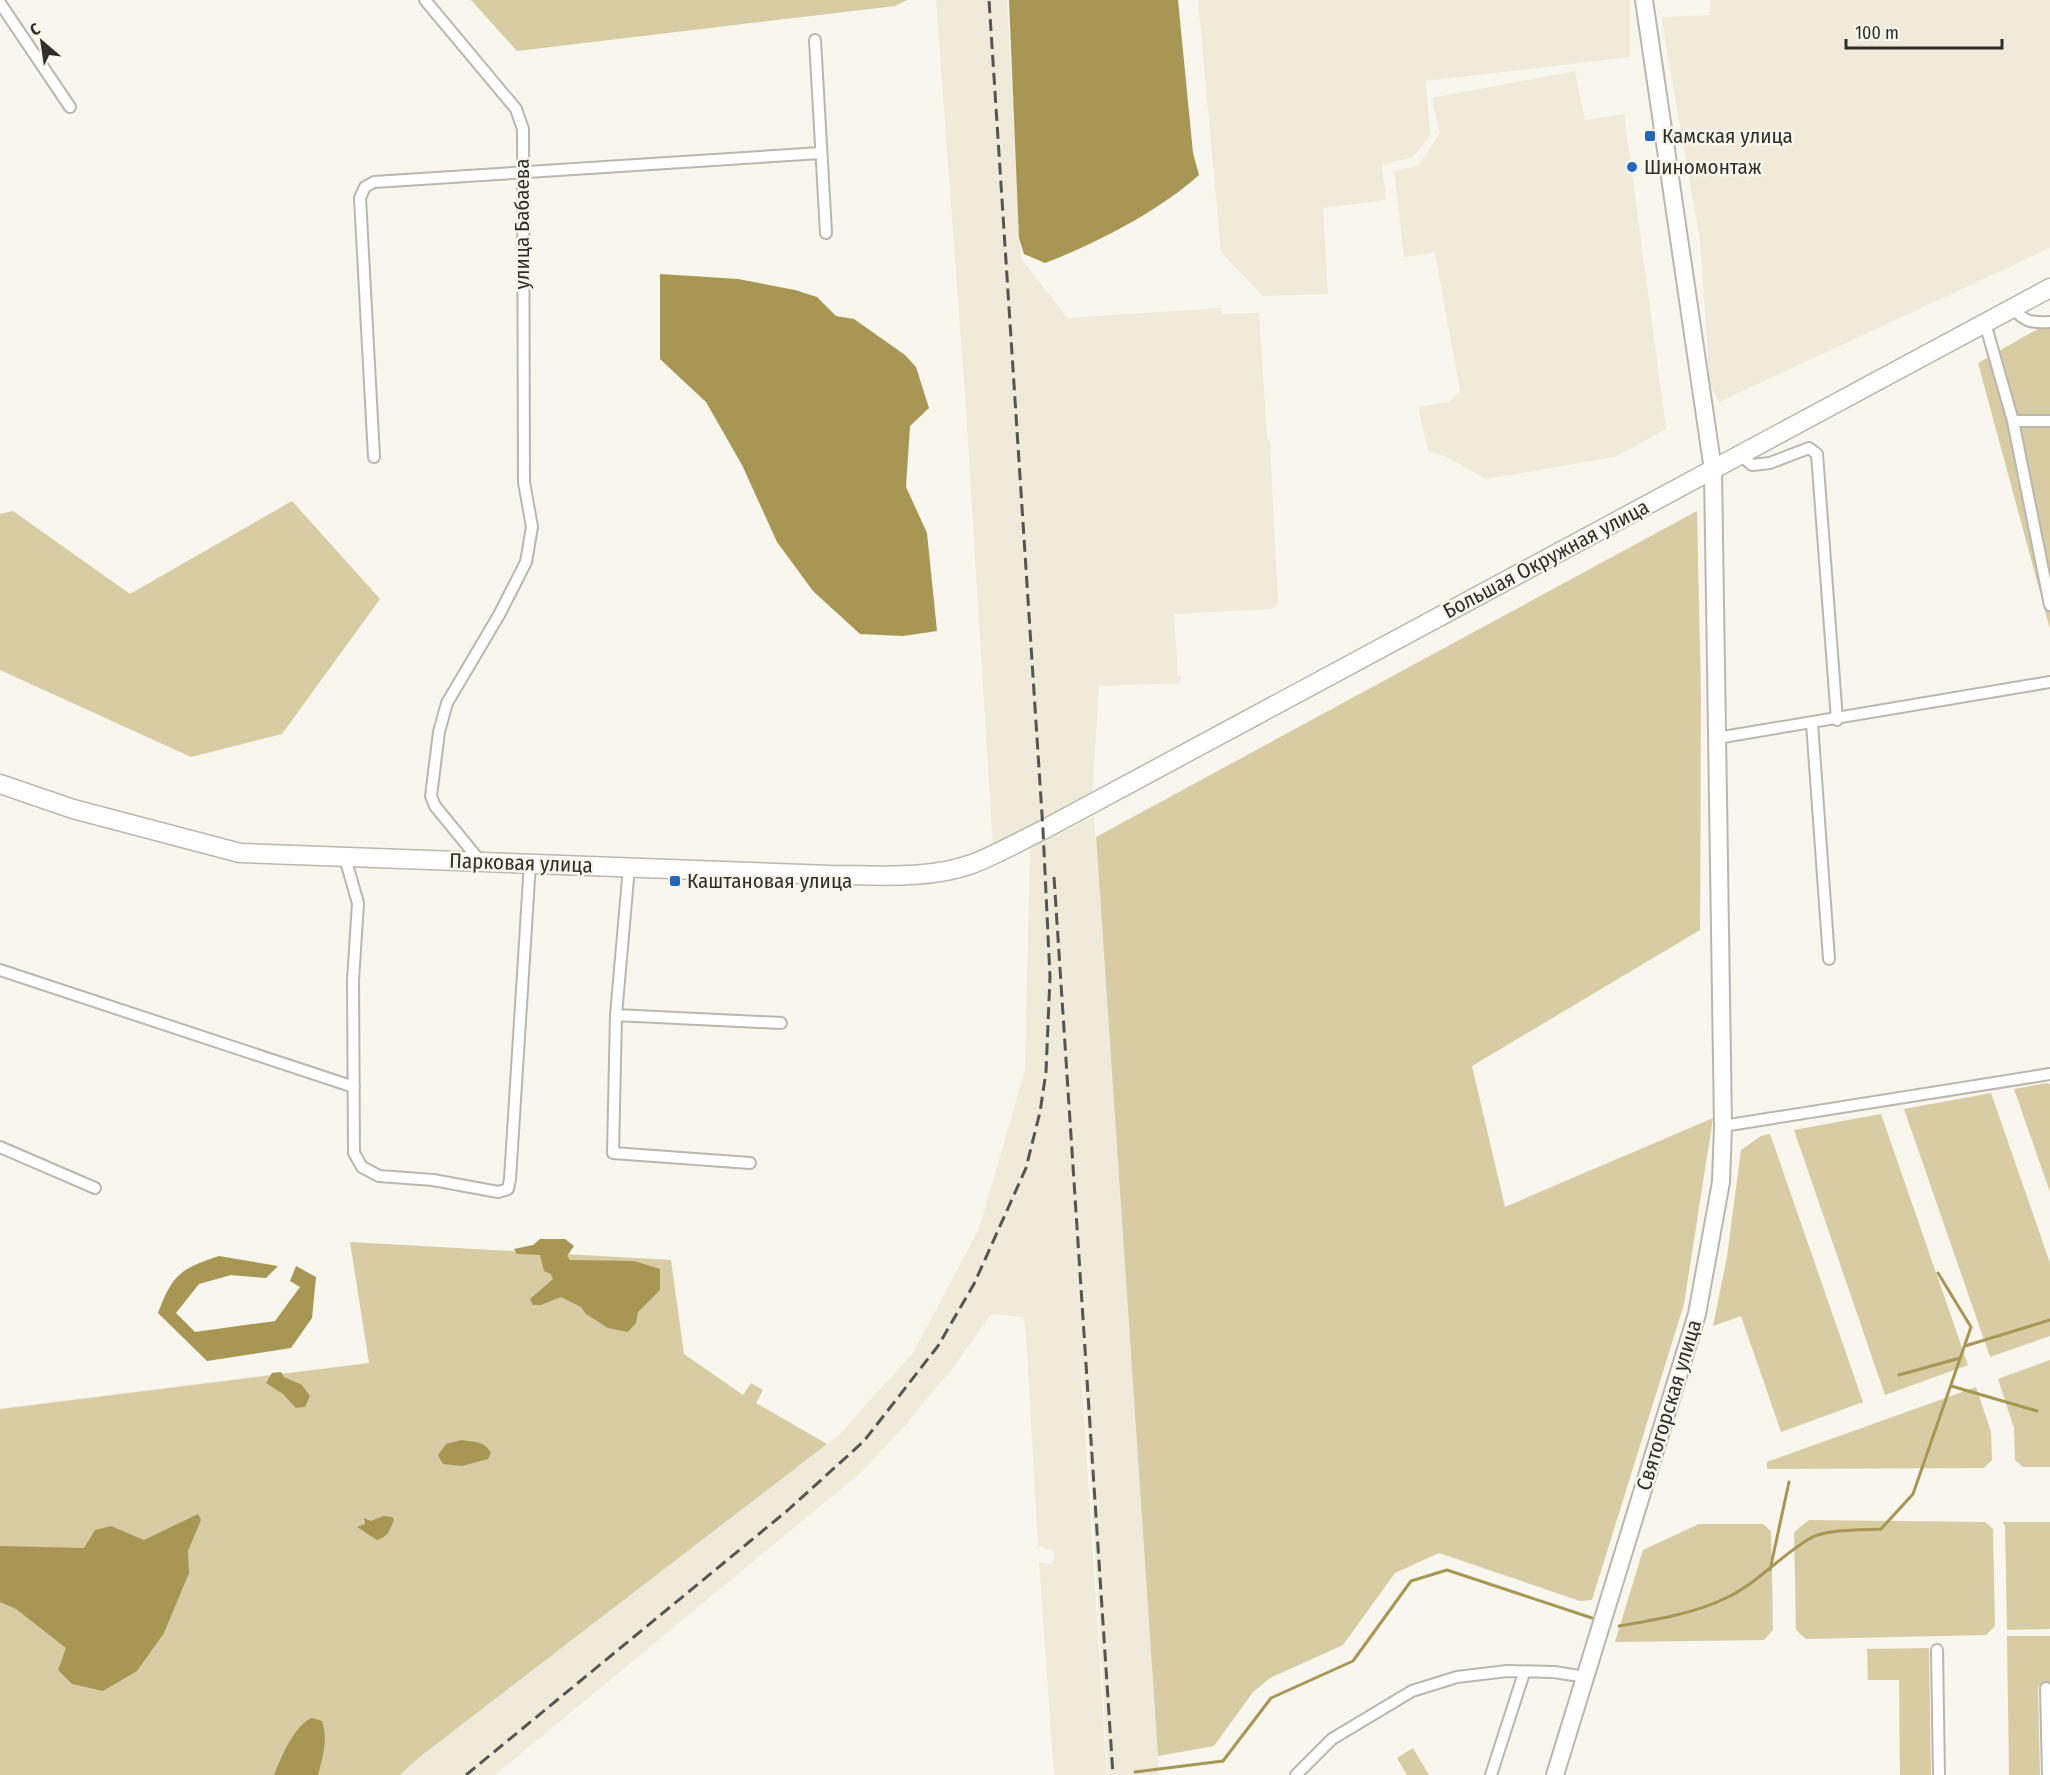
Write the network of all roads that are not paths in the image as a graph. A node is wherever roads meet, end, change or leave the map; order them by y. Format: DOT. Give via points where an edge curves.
graph roads {
  1 [pos="425,0"];
  2 [pos="1644,0"];
  3 [pos="0,3"];
  4 [pos="815,40"];
  5 [pos="70,107"];
  6 [pos="820,153"];
  7 [pos="522,172"];
  8 [pos="826,233"];
  9 [pos="2050,288"];
  10 [pos="2013,308"];
  11 [pos="2050,322"];
  12 [pos="1985,323"];
  13 [pos="2013,421"];
  14 [pos="2050,421"];
  15 [pos="1741,455"];
  16 [pos="374,457"];
  17 [pos="1713,470"];
  18 [pos="2050,605"];
  19 [pos="2050,682"];
  20 [pos="1836,720"];
  21 [pos="1812,723"];
  22 [pos="1717,738"];
  23 [pos="0,784"];
  24 [pos="1043,830"];
  25 [pos="345,858"];
  26 [pos="480,861"];
  27 [pos="530,863"];
  28 [pos="629,867"];
  29 [pos="1829,959"];
  30 [pos="0,970"];
  31 [pos="616,1015"];
  32 [pos="781,1023"];
  33 [pos="2050,1074"];
  34 [pos="354,1087"];
  35 [pos="1723,1126"];
  36 [pos="0,1147"];
  37 [pos="750,1163"];
  38 [pos="95,1188"];
  39 [pos="1937,1650"];
  40 [pos="1524,1673"];
  41 [pos="1586,1677"];
  42 [pos="2046,1688"];
  43 [pos="1296,1775"];
  44 [pos="1491,1775"];
  45 [pos="1555,1775"];
  46 [pos="1939,1775"];
  47 [pos="2048,1775"];
  1 -- 7 [label="street, улица Бабаева" via="516,109 523,129"];
  2 -- 17 [label="street"];
  3 -- 5 [label="street"];
  4 -- 6 [label="street"];
  6 -- 7 [label="street"];
  6 -- 8 [label="street"];
  7 -- 16 [label="street" via="374,182 365,187 360,198"];
  7 -- 26 [label="street, улица Бабаева" via="524,482 532,527 526,562 447,704 439,732 431,796"];
  9 -- 10 [label="main road, Большая Окружная улица"];
  10 -- 11 [label="street" via="2031,323"];
  10 -- 12 [label="main road, Большая Окружная улица"];
  12 -- 13 [label="street"];
  12 -- 15 [label="main road, Большая Окружная улица"];
  13 -- 14 [label="street"];
  13 -- 18 [label="street"];
  15 -- 17 [label="main road, Большая Окружная улица"];
  15 -- 20 [label="street" via="1752,465 1770,463 1809,448 1817,454"];
  17 -- 22 [label="street, Святогорская улица"];
  17 -- 24 [label="main road, Большая Окружная улица"];
  19 -- 20 [label="street"];
  20 -- 21 [label="street"];
  21 -- 22 [label="street"];
  21 -- 29 [label="street"];
  22 -- 35 [label="street, Святогорская улица"];
  23 -- 25 [label="main road, Парковая улица" via="73,809 240,853"];
  24 -- 28 [label="main road, Парковая улица" via="973,863 918,874 830,875"];
  25 -- 26 [label="main road, Парковая улица"];
  25 -- 34 [label="street" via="358,903 353,980"];
  26 -- 27 [label="main road, Парковая улица"];
  27 -- 28 [label="main road, Парковая улица"];
  27 -- 34 [label="street" via="508,1189 498,1192 433,1180 379,1176 362,1167 354,1153"];
  28 -- 31 [label="street"];
  30 -- 34 [label="street"];
  31 -- 32 [label="street"];
  31 -- 37 [label="street" via="613,1153"];
  33 -- 35 [label="street"];
  35 -- 41 [label="street, Святогорская улица" via="1721,1182 1697,1314"];
  36 -- 38 [label="street"];
  39 -- 46 [label="street"];
  40 -- 41 [label="street"];
  40 -- 43 [label="street" via="1507,1671 1458,1677 1412,1691 1332,1739"];
  40 -- 44 [label="street"];
  41 -- 45 [label="street, Святогорская улица"];
  42 -- 47 [label="street"];
}
